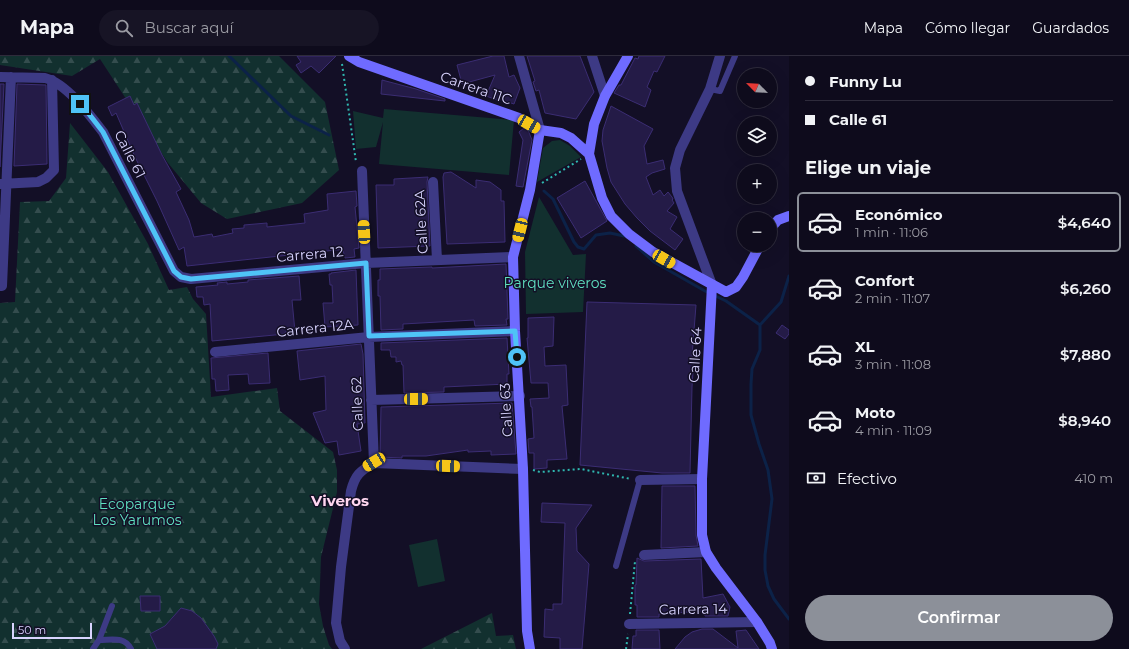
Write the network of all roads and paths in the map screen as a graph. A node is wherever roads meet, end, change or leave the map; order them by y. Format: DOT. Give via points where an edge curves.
graph roads {
  1 [pos="519,56"];
  2 [pos="592,56"];
  3 [pos="628,56"];
  4 [pos="720,56"];
  5 [pos="735,56"];
  6 [pos="345,60"];
  7 [pos="0,77"];
  8 [pos="11,77"];
  9 [pos="52,80"];
  10 [pos="710,89"];
  11 [pos="605,96"];
  12 [pos="540,130"];
  13 [pos="589,154"];
  14 [pos="362,171"];
  15 [pos="433,182"];
  16 [pos="4,184"];
  17 [pos="530,190"];
  18 [pos="789,216"];
  19 [pos="777,221"];
  20 [pos="756,252"];
  21 [pos="513,257"];
  22 [pos="437,260"];
  23 [pos="366,263"];
  24 [pos="181,277"];
  25 [pos="712,285"];
  26 [pos="1,286"];
  27 [pos="515,331"];
  28 [pos="369,336"];
  29 [pos="215,352"];
  30 [pos="520,396"];
  31 [pos="371,400"];
  32 [pos="374,462"];
  33 [pos="523,469"];
  34 [pos="702,479"];
  35 [pos="640,480"];
  36 [pos="706,552"];
  37 [pos="640,556"];
  38 [pos="616,566"];
  39 [pos="112,606"];
  40 [pos="757,622"];
  41 [pos="629,624"];
  42 [pos="100,640"];
  43 [pos="93,649"];
  44 [pos="131,649"];
  45 [pos="345,649"];
  46 [pos="530,649"];
  47 [pos="626,649"];
  48 [pos="772,649"];
  1 -- 12 [label="street, Calle 63"];
  2 -- 11 [label="street"];
  3 -- 11 [label="street"];
  4 -- 10 [label="street, Calle 64"];
  5 -- 10 [label="lane" via="720,91"];
  6 -- 12 [label="street, Carrera 11C" via="359,62 519,118"];
  6 -- 14 [label="path" via="358,172"];
  7 -- 8 [label="street"];
  8 -- 9 [label="street"];
  8 -- 16 [label="street"];
  9 -- 16 [label="street" via="54,170 38,182"];
  9 -- 24 [label="street, Calle 61" via="89,114 103,132 174,271"];
  10 -- 25 [label="street, Calle 64" via="680,150 675,168 677,191"];
  11 -- 13 [label="street" via="594,124"];
  12 -- 13 [label="street, Carrera 11C" via="561,133"];
  12 -- 17 [label="street, Calle 63"];
  13 -- 17 [label="path"];
  13 -- 25 [label="street" via="602,198 611,216 653,252"];
  14 -- 23 [label="street, Calle 62"];
  15 -- 22 [label="street, Calle 62A"];
  16 -- 26 [label="street"];
  17 -- 21 [label="street, Calle 63"];
  18 -- 19 [label="street"];
  20 -- 25 [label="street" via="736,287 726,292"];
  21 -- 22 [label="street, Carrera 12"];
  21 -- 27 [label="street, Calle 63"];
  22 -- 23 [label="street, Carrera 12"];
  23 -- 24 [label="street, Carrera 12" via="191,279"];
  23 -- 28 [label="street, Calle 62"];
  25 -- 34 [label="street, Calle 64"];
  27 -- 28 [label="street, Carrera 12A"];
  27 -- 30 [label="street, Calle 63"];
  28 -- 29 [label="street, Carrera 12A"];
  28 -- 31 [label="street, Calle 62"];
  30 -- 31 [label="street"];
  30 -- 33 [label="street, Calle 63"];
  31 -- 32 [label="street, Calle 62"];
  32 -- 33 [label="street"];
  32 -- 45 [label="street" via="362,470 354,480 351,492 336,623 340,641"];
  33 -- 35 [label="path" via="540,472 581,469"];
  33 -- 46 [label="street, Calle 63" via="527,631"];
  34 -- 35 [label="street"];
  34 -- 36 [label="street, Calle 64" via="702,535"];
  35 -- 38 [label="lane"];
  36 -- 37 [label="street"];
  36 -- 40 [label="street, Calle 64"];
  37 -- 41 [label="path"];
  39 -- 42 [label="lane"];
  40 -- 41 [label="street, Carrera 14"];
  40 -- 48 [label="street, Calle 64"];
  41 -- 47 [label="path"];
  42 -- 43 [label="lane"];
  42 -- 44 [label="lane" via="121,640 127,642"];
}
